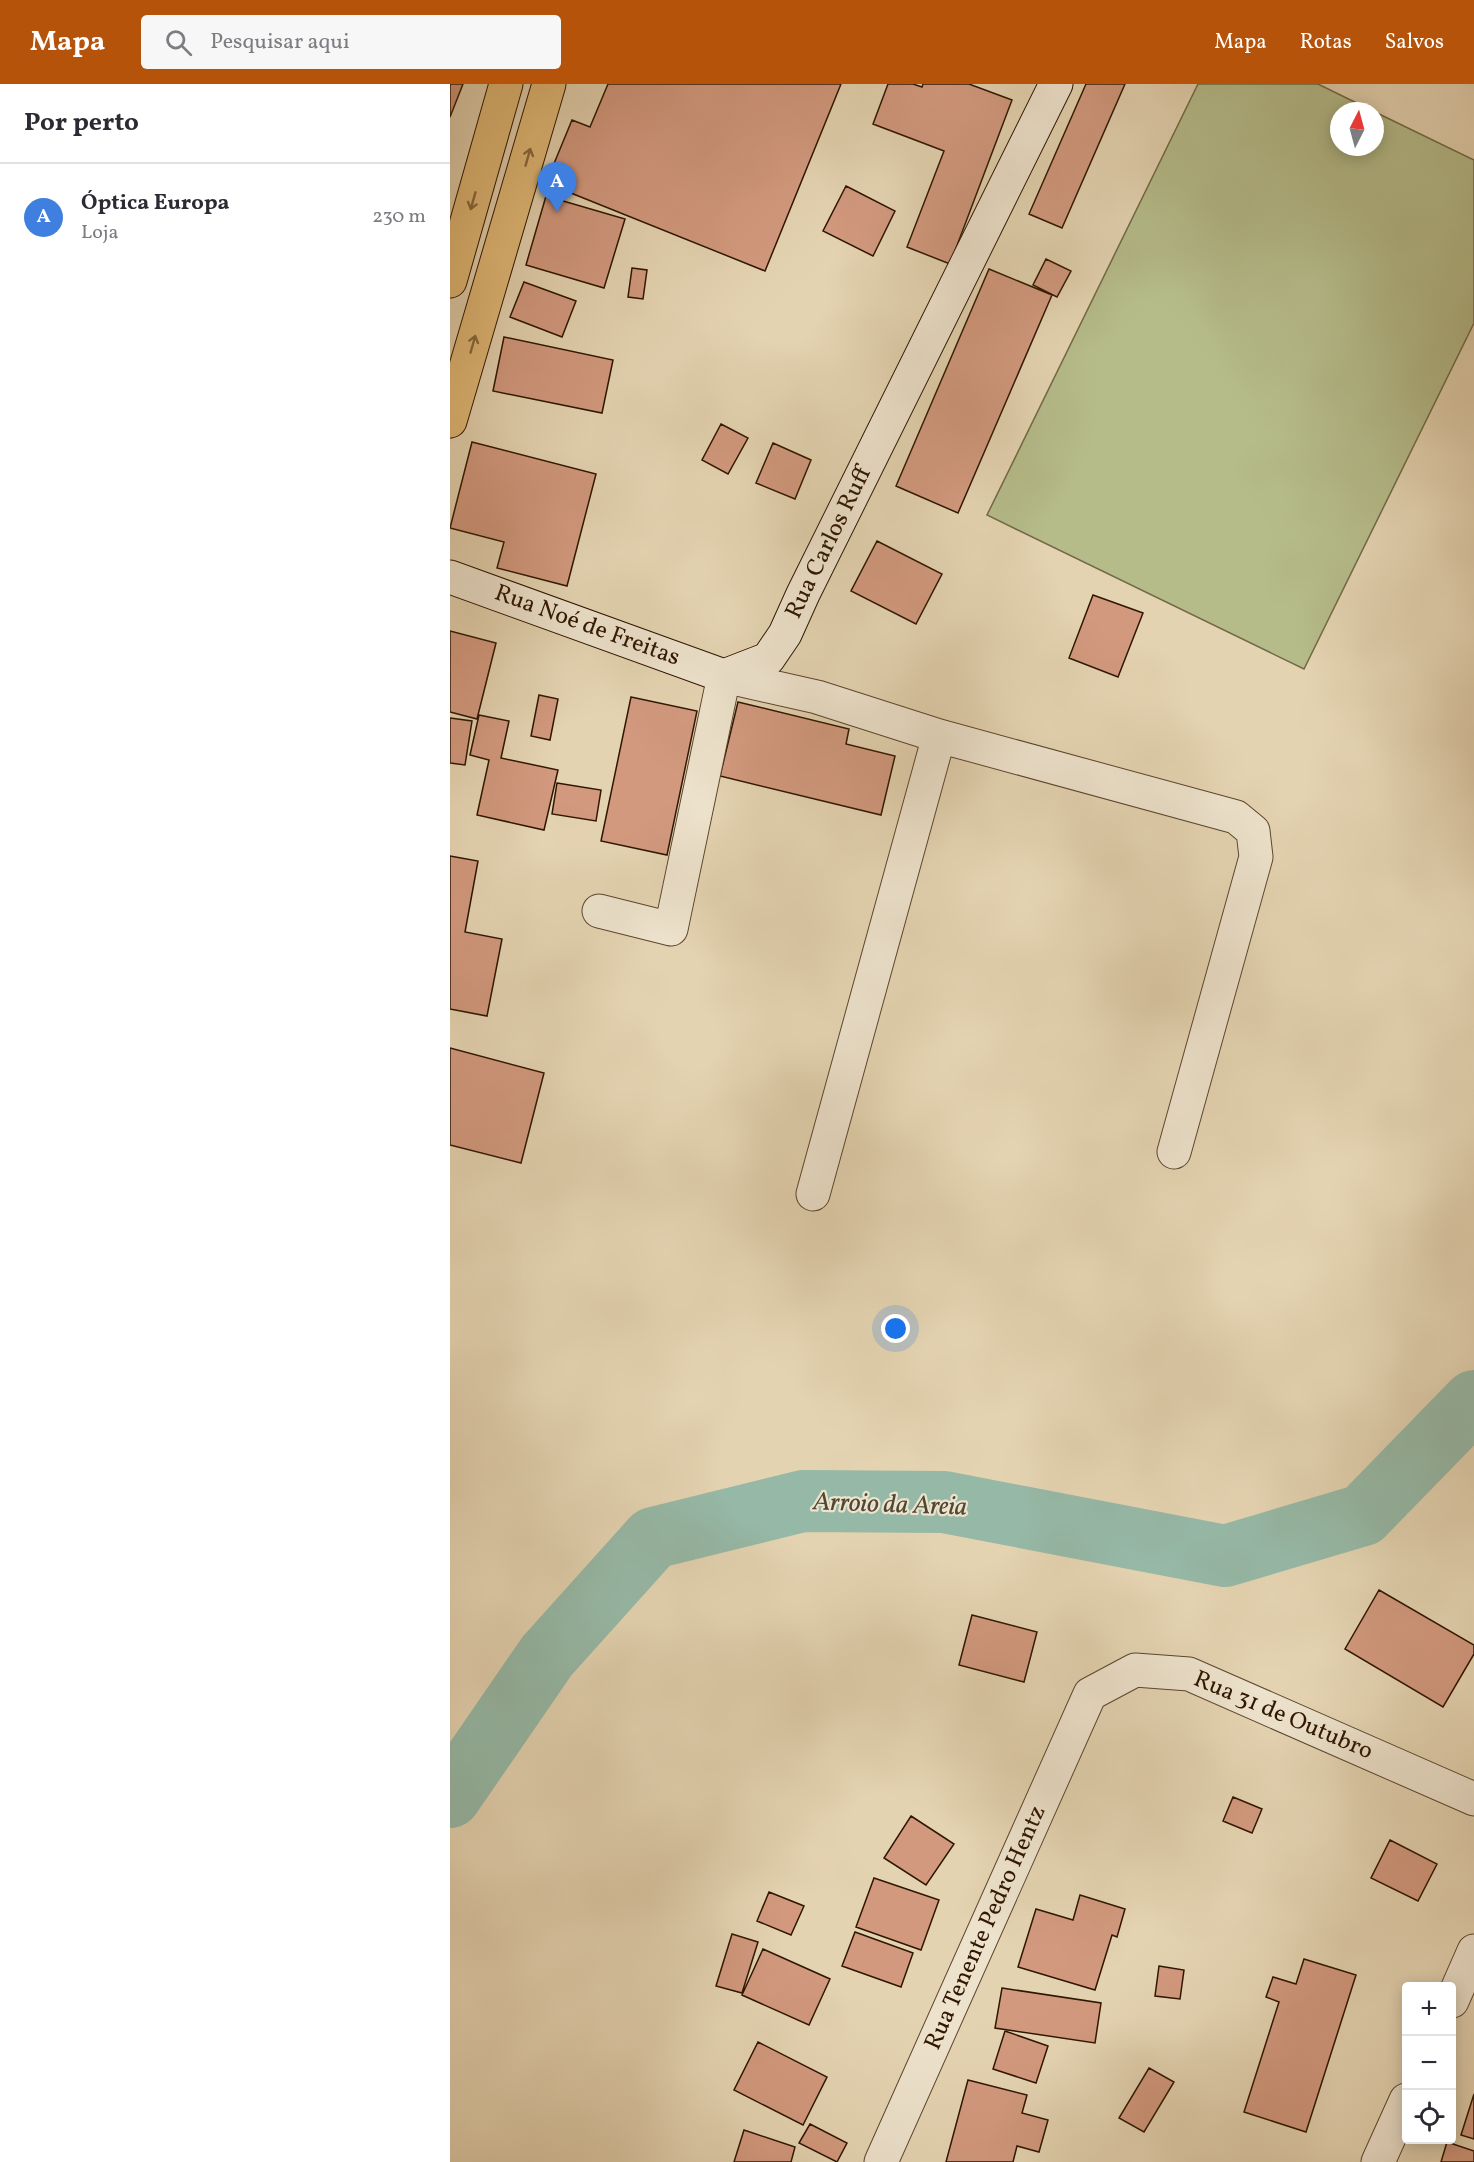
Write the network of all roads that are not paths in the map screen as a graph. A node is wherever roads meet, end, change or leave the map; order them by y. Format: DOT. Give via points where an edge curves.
graph roads {
  1 [pos="506,84"];
  2 [pos="549,84"];
  3 [pos="1056,84"];
  4 [pos="450,281"];
  5 [pos="450,421"];
  6 [pos="450,577"];
  7 [pos="724,676"];
  8 [pos="939,736"];
  9 [pos="599,911"];
  10 [pos="1174,1152"];
  11 [pos="813,1194"];
  12 [pos="1090,1694"];
  13 [pos="1474,1799"];
  14 [pos="1474,1951"];
  15 [pos="1456,1992"];
  16 [pos="1402,2111"];
  17 [pos="881,2162"];
  18 [pos="1378,2162"];
  1 -- 4 [label="main road, one-way"];
  5 -- 2 [label="main road, one-way"];
  3 -- 7 [label="street, Rua Carlos Ruff" via="785,634 768,659"];
  6 -- 7 [label="street, Rua Noé de Freitas"];
  7 -- 8 [label="street, Rua Noé de Freitas" via="817,697"];
  7 -- 9 [label="street" via="671,929"];
  8 -- 10 [label="street, Rua Noé de Freitas" via="1236,817 1253,831 1256,857"];
  8 -- 11 [label="street"];
  12 -- 13 [label="street, Rua 31 de Outubro" via="1135,1670 1189,1674"];
  12 -- 17 [label="street, Rua Tenente Pedro Hentz"];
  14 -- 15 [label="street"];
  16 -- 18 [label="street"];
}
